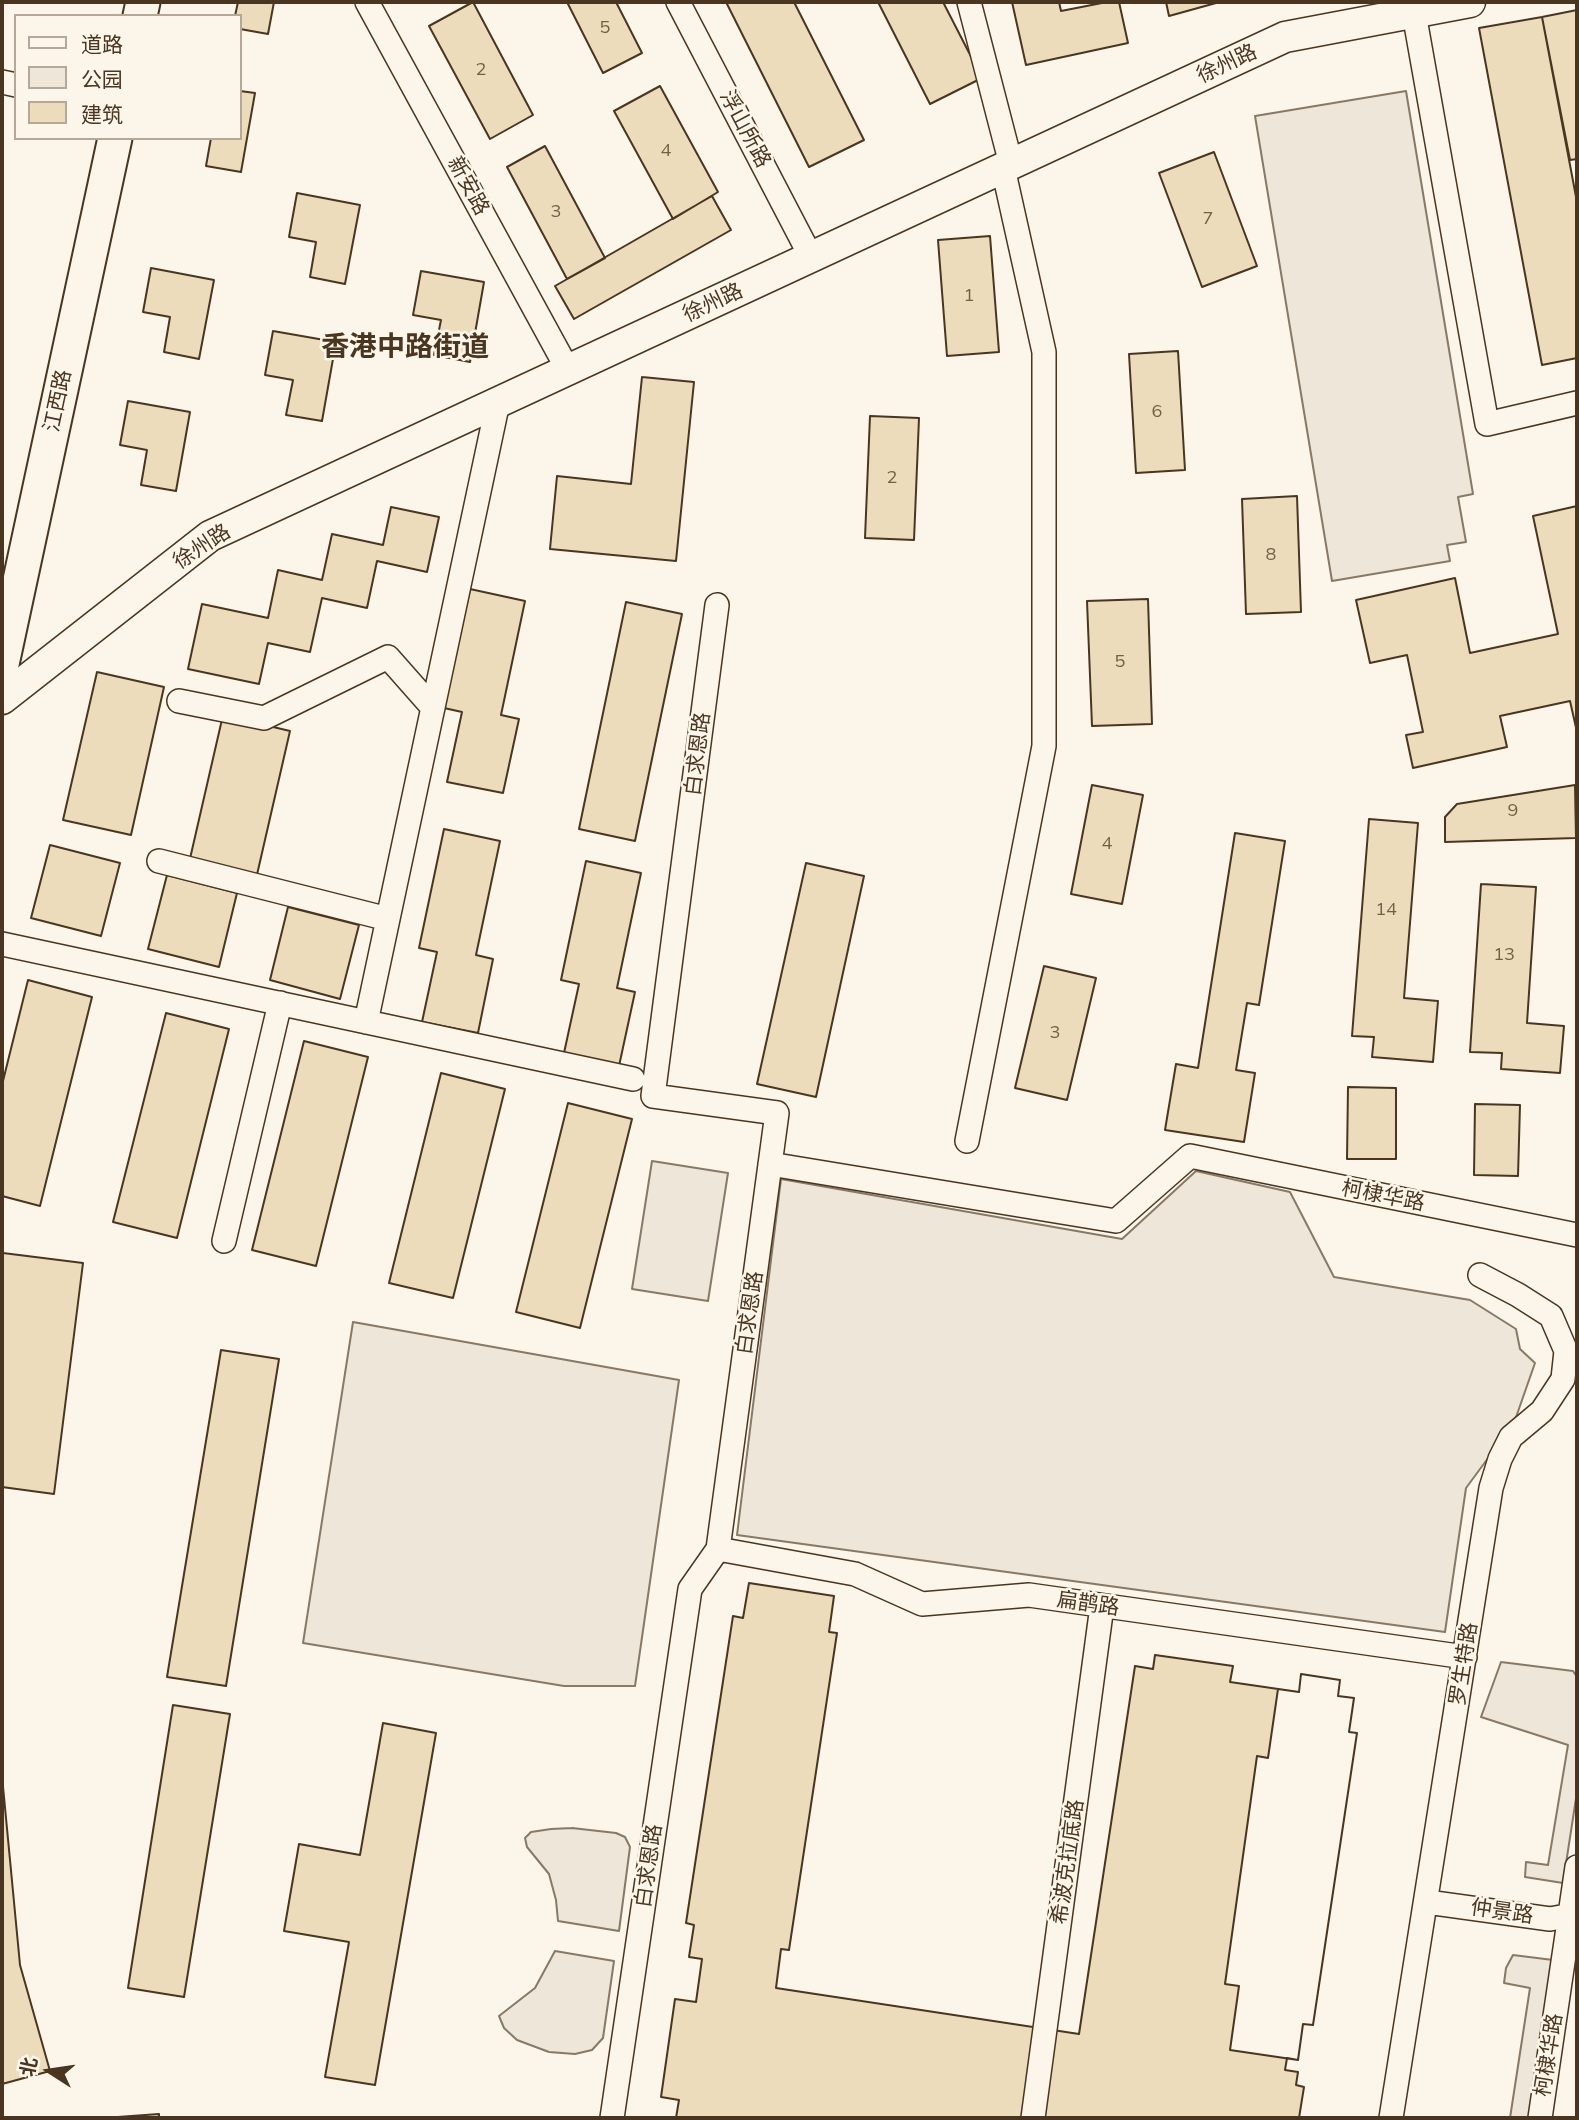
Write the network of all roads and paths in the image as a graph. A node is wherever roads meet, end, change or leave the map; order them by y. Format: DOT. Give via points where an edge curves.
graph roads {
  1 [pos="367,2"];
  2 [pos="678,2"];
  3 [pos="969,2"];
  4 [pos="1470,2"];
  5 [pos="1413,7"];
  6 [pos="115,140"];
  7 [pos="1007,166"];
  8 [pos="811,257"];
  9 [pos="568,370"];
  10 [pos="498,402"];
  11 [pos="1577,403"];
  12 [pos="717,605"];
  13 [pos="2,664"];
  14 [pos="2,699"];
  15 [pos="179,701"];
  16 [pos="433,708"];
  17 [pos="159,861"];
  18 [pos="388,919"];
  19 [pos="2,944"];
  20 [pos="280,1003"];
  21 [pos="366,1022"];
  22 [pos="633,1079"];
  23 [pos="967,1141"];
  24 [pos="771,1164"];
  25 [pos="1577,1235"];
  26 [pos="223,1241"];
  27 [pos="1480,1275"];
  28 [pos="718,1549"];
  29 [pos="1102,1606"];
  30 [pos="1465,1657"];
  31 [pos="1577,1867"];
  32 [pos="1427,1902"];
  33 [pos="1574,1915"];
  34 [pos="612,2118"];
  35 [pos="1033,2118"];
  36 [pos="1391,2118"];
  37 [pos="1540,2118"];
  1 -- 9 [label="street, 新安路"];
  2 -- 8 [label="street, 浮山所路"];
  3 -- 7 [label="street"];
  4 -- 5 [label="street, 徐州路"];
  5 -- 7 [label="street, 徐州路" via="1285,37"];
  5 -- 11 [label="street" via="1487,424"];
  6 -- 13 [label="main road, 江西路"];
  7 -- 8 [label="street, 徐州路"];
  7 -- 23 [label="street" via="1044,352 1044,746"];
  8 -- 9 [label="street, 徐州路"];
  9 -- 10 [label="street, 徐州路"];
  10 -- 14 [label="street, 徐州路" via="210,536"];
  10 -- 16 [label="street"];
  12 -- 24 [label="street, 白求恩路" via="653,1096 777,1113"];
  15 -- 16 [label="street" via="264,718 388,656"];
  16 -- 18 [label="street"];
  17 -- 18 [label="street"];
  18 -- 21 [label="street"];
  19 -- 20 [label="street"];
  20 -- 21 [label="street"];
  20 -- 26 [label="street"];
  21 -- 22 [label="street"];
  24 -- 25 [label="street, 柯棣华路" via="1116,1221 1190,1156"];
  24 -- 28 [label="street, 白求恩路"];
  27 -- 30 [label="street, 罗生特路" via="1551,1317 1566,1351 1563,1379 1542,1411 1511,1437 1500,1459 1491,1488"];
  28 -- 29 [label="street, 扁鹊路" via="855,1574 922,1604 1029,1595"];
  28 -- 34 [label="street, 白求恩路" via="690,1589"];
  29 -- 30 [label="street, 扁鹊路"];
  29 -- 35 [label="street, 希波克拉底路"];
  30 -- 32 [label="street, 罗生特路"];
  31 -- 33 [label="street, 柯棣华路"];
  32 -- 33 [label="street, 仲景路" via="1550,1919"];
  32 -- 36 [label="street, 罗生特路"];
  33 -- 37 [label="street, 柯棣华路"];
}
